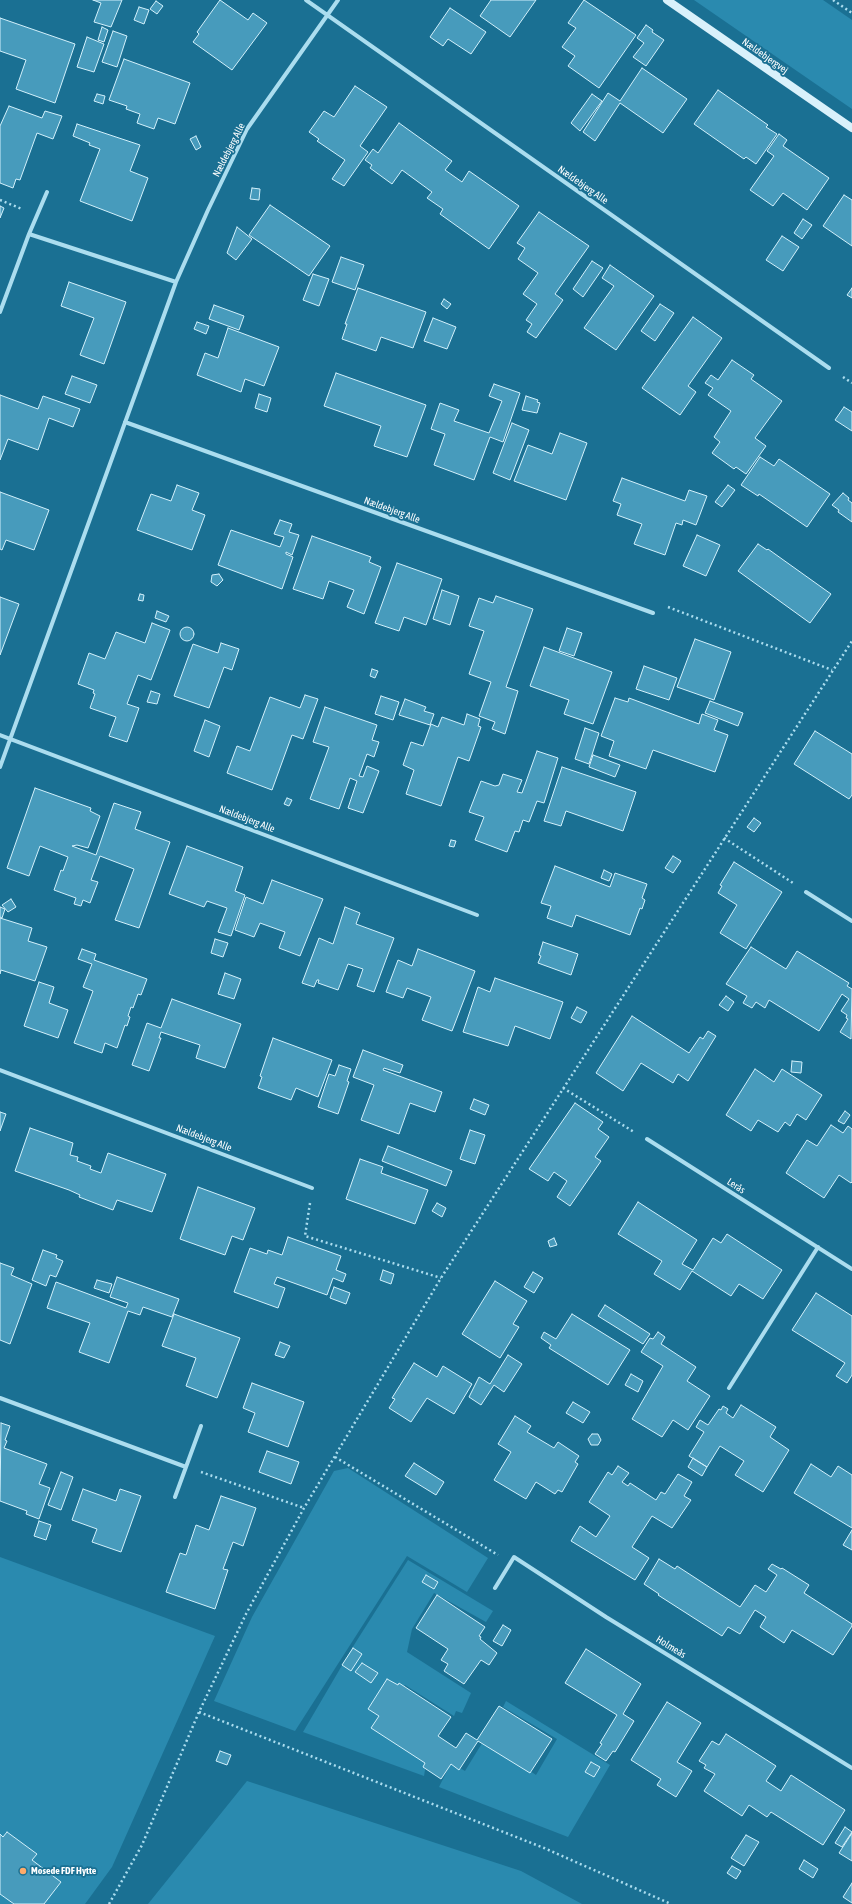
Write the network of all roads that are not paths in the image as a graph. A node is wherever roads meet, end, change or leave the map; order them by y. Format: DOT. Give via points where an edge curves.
graph roads {
  1 [pos="306,0"];
  2 [pos="338,0"];
  3 [pos="667,0"];
  4 [pos="327,15"];
  5 [pos="852,128"];
  6 [pos="47,192"];
  7 [pos="29,234"];
  8 [pos="176,282"];
  9 [pos="0,312"];
  10 [pos="829,368"];
  11 [pos="125,422"];
  12 [pos="654,613"];
  13 [pos="0,735"];
  14 [pos="10,738"];
  15 [pos="0,767"];
  16 [pos="806,892"];
  17 [pos="477,914"];
  18 [pos="852,921"];
  19 [pos="0,1070"];
  20 [pos="646,1139"];
  21 [pos="312,1188"];
  22 [pos="818,1247"];
  23 [pos="852,1269"];
  24 [pos="729,1388"];
  25 [pos="0,1398"];
  26 [pos="201,1426"];
  27 [pos="186,1467"];
  28 [pos="175,1497"];
  29 [pos="495,1588"];
  30 [pos="852,1768"];
  1 -- 4 [label="street, Nældebjerg Alle"];
  2 -- 4 [label="street, Nældebjerg Alle"];
  3 -- 5 [label="street, Nældebjergvej"];
  4 -- 8 [label="street, Nældebjerg Alle" via="247,129"];
  4 -- 10 [label="street, Nældebjerg Alle"];
  6 -- 7 [label="street"];
  7 -- 8 [label="street"];
  7 -- 9 [label="street"];
  8 -- 11 [label="street, Nældebjerg Alle"];
  11 -- 12 [label="street, Nældebjerg Alle"];
  11 -- 14 [label="street, Nældebjerg Alle"];
  13 -- 14 [label="street, Nældebjerg Alle"];
  14 -- 15 [label="street, Nældebjerg Alle"];
  14 -- 17 [label="street, Nældebjerg Alle"];
  16 -- 18 [label="street"];
  19 -- 21 [label="street, Nældebjerg Alle"];
  20 -- 22 [label="street, Lerås"];
  22 -- 23 [label="street, Lerås"];
  22 -- 24 [label="street"];
  25 -- 27 [label="street"];
  26 -- 27 [label="street"];
  27 -- 28 [label="street"];
  29 -- 30 [label="street, Holmeås" via="514,1557 606,1617"];
}
